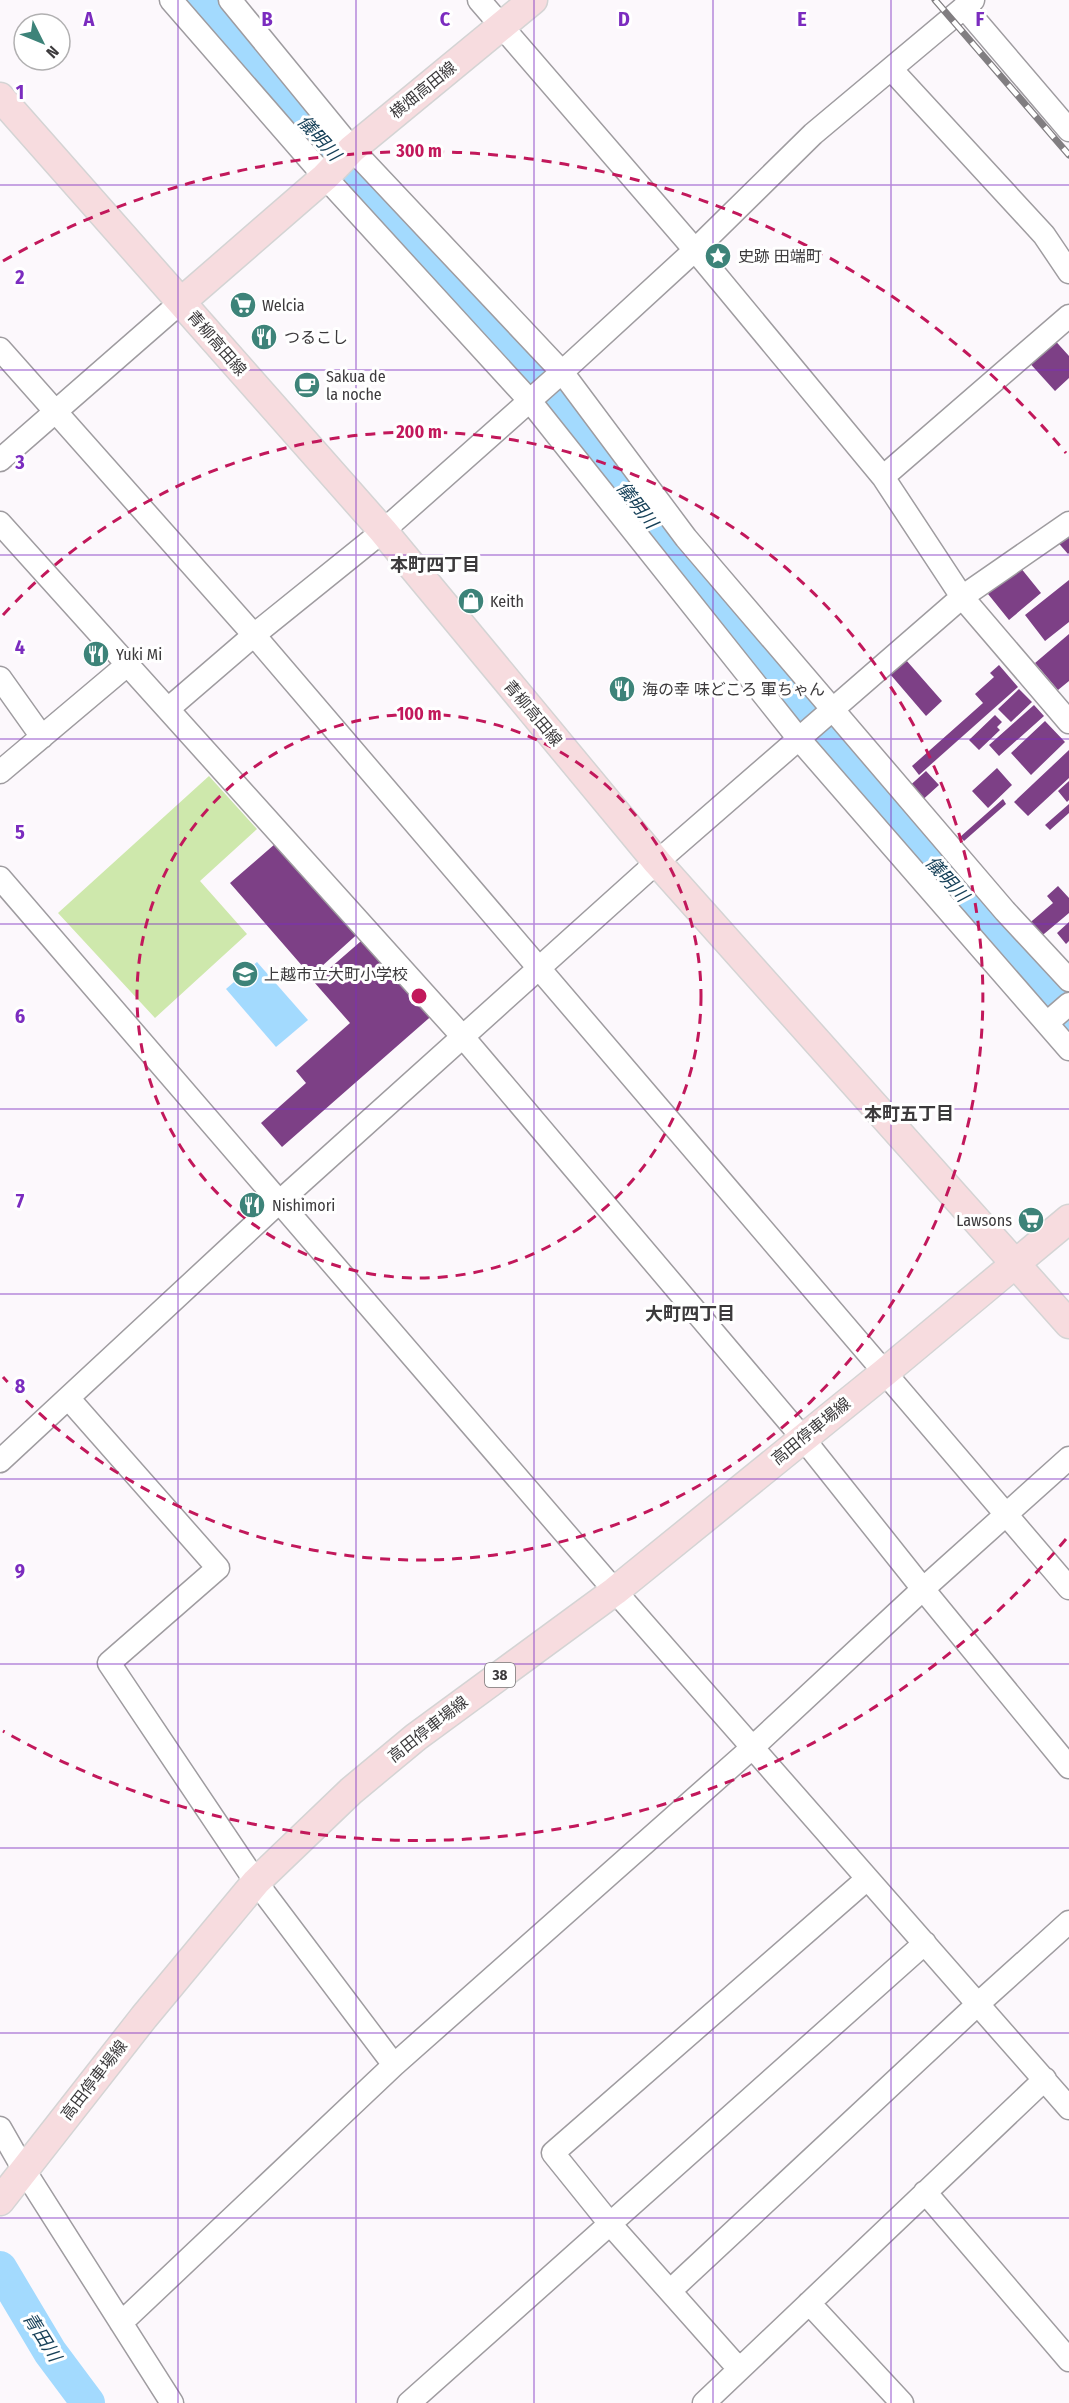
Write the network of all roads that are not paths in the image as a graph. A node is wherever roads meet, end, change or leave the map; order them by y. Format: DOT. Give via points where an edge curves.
graph roads {
  1 [pos="171,0"];
  2 [pos="230,0"];
  3 [pos="478,0"];
  4 [pos="532,0"];
  5 [pos="969,4"];
  6 [pos="501,26"];
  7 [pos="891,69"];
  8 [pos="0,98"];
  9 [pos="1069,130"];
  10 [pos="350,151"];
  11 [pos="325,177"];
  12 [pos="695,250"];
  13 [pos="1069,273"];
  14 [pos="182,302"];
  15 [pos="1069,316"];
  16 [pos="0,350"];
  17 [pos="559,375"];
  18 [pos="530,401"];
  19 [pos="55,412"];
  20 [pos="0,460"];
  21 [pos="882,477"];
  22 [pos="0,523"];
  23 [pos="1069,523"];
  24 [pos="382,531"];
  25 [pos="962,597"];
  26 [pos="254,636"];
  27 [pos="127,664"];
  28 [pos="0,678"];
  29 [pos="168,709"];
  30 [pos="828,713"];
  31 [pos="1069,722"];
  32 [pos="42,737"];
  33 [pos="799,739"];
  34 [pos="0,772"];
  35 [pos="657,862"];
  36 [pos="0,878"];
  37 [pos="539,970"];
  38 [pos="1069,980"];
  39 [pos="1057,1015"];
  40 [pos="463,1036"];
  41 [pos="1069,1049"];
  42 [pos="278,1203"];
  43 [pos="1069,1219"];
  44 [pos="1015,1263"];
  45 [pos="1069,1324"];
  46 [pos="884,1373"];
  47 [pos="69,1399"];
  48 [pos="802,1437"];
  49 [pos="1069,1458"];
  50 [pos="0,1461"];
  51 [pos="1005,1514"];
  52 [pos="1069,1588"];
  53 [pos="922,1589"];
  54 [pos="615,1591"];
  55 [pos="753,1747"];
  56 [pos="1069,1767"];
  57 [pos="867,1879"];
  58 [pos="256,1882"];
  59 [pos="1069,1922"];
  60 [pos="925,1943"];
  61 [pos="979,2003"];
  62 [pos="394,2065"];
  63 [pos="1044,2079"];
  64 [pos="1069,2108"];
  65 [pos="0,2128"];
  66 [pos="24,2170"];
  67 [pos="925,2192"];
  68 [pos="0,2201"];
  69 [pos="611,2224"];
  70 [pos="671,2290"];
  71 [pos="809,2303"];
  72 [pos="121,2323"];
  73 [pos="1069,2360"];
  74 [pos="739,2369"];
  75 [pos="172,2403"];
  76 [pos="409,2403"];
  77 [pos="704,2403"];
  78 [pos="902,2403"];
  1 -- 11 [label="street"];
  2 -- 10 [label="street"];
  3 -- 6 [label="street"];
  4 -- 6 [label="main road, 横畑高田線"];
  5 -- 7 [label="street"];
  5 -- 9 [label="street"];
  6 -- 10 [label="main road, 横畑高田線"];
  6 -- 12 [label="street"];
  7 -- 12 [label="street" via="813,134"];
  7 -- 13 [label="street" via="1044,236"];
  8 -- 14 [label="main road, 青柳高田線"];
  10 -- 11 [label="main road, 横畑高田線"];
  10 -- 17 [label="street"];
  11 -- 14 [label="main road, 横畑高田線"];
  11 -- 18 [label="street"];
  12 -- 17 [label="street"];
  12 -- 21 [label="street"];
  14 -- 19 [label="street"];
  14 -- 24 [label="main road, 青柳高田線"];
  15 -- 21 [label="street"];
  16 -- 19 [label="street"];
  17 -- 18 [label="street"];
  17 -- 30 [label="street"];
  18 -- 24 [label="street"];
  18 -- 33 [label="street"];
  19 -- 20 [label="street"];
  19 -- 26 [label="street"];
  21 -- 25 [label="street"];
  22 -- 27 [label="street"];
  23 -- 25 [label="street"];
  24 -- 26 [label="street"];
  24 -- 35 [label="main road, 青柳高田線"];
  25 -- 30 [label="street"];
  25 -- 31 [label="street"];
  26 -- 29 [label="street"];
  26 -- 37 [label="street"];
  27 -- 29 [label="street"];
  27 -- 32 [label="street"];
  28 -- 32 [label="street"];
  29 -- 40 [label="street"];
  30 -- 33 [label="street"];
  30 -- 38 [label="street"];
  32 -- 34 [label="street"];
  33 -- 35 [label="street"];
  33 -- 39 [label="street"];
  35 -- 37 [label="street"];
  35 -- 44 [label="main road, 青柳高田線"];
  36 -- 42 [label="street"];
  37 -- 40 [label="street"];
  37 -- 46 [label="street"];
  39 -- 41 [label="street"];
  40 -- 42 [label="street"];
  40 -- 48 [label="street"];
  42 -- 47 [label="street"];
  42 -- 54 [label="street"];
  43 -- 44 [label="main road, 高田停車場線 / 38"];
  44 -- 45 [label="main road, 青柳高田線"];
  44 -- 46 [label="main road, 高田停車場線 / 38"];
  46 -- 48 [label="main road, 高田停車場線 / 38"];
  46 -- 51 [label="street"];
  47 -- 50 [label="street"];
  47 -- 58 [label="street" via="218,1568 109,1663"];
  48 -- 53 [label="street"];
  48 -- 54 [label="main road, 高田停車場線 / 38"];
  49 -- 51 [label="street"];
  51 -- 52 [label="street"];
  51 -- 53 [label="street"];
  53 -- 55 [label="street"];
  53 -- 56 [label="street"];
  54 -- 55 [label="street"];
  54 -- 58 [label="main road, 高田停車場線 / 38" via="416,1737 351,1791"];
  55 -- 57 [label="street"];
  55 -- 62 [label="street"];
  57 -- 60 [label="street"];
  57 -- 69 [label="street" via="553,2153"];
  58 -- 62 [label="street"];
  58 -- 66 [label="main road, 高田停車場線 / 38"];
  59 -- 61 [label="street"];
  60 -- 61 [label="street"];
  60 -- 69 [label="street"];
  61 -- 63 [label="street"];
  61 -- 70 [label="street"];
  62 -- 72 [label="street"];
  63 -- 64 [label="street"];
  63 -- 67 [label="street"];
  65 -- 66 [label="street"];
  66 -- 68 [label="main road, 高田停車場線 / 38"];
  66 -- 72 [label="street"];
  67 -- 71 [label="street"];
  67 -- 73 [label="street"];
  69 -- 70 [label="street"];
  69 -- 76 [label="street"];
  70 -- 74 [label="street"];
  71 -- 74 [label="street"];
  71 -- 78 [label="street"];
  72 -- 75 [label="street"];
  74 -- 77 [label="street"];
}
